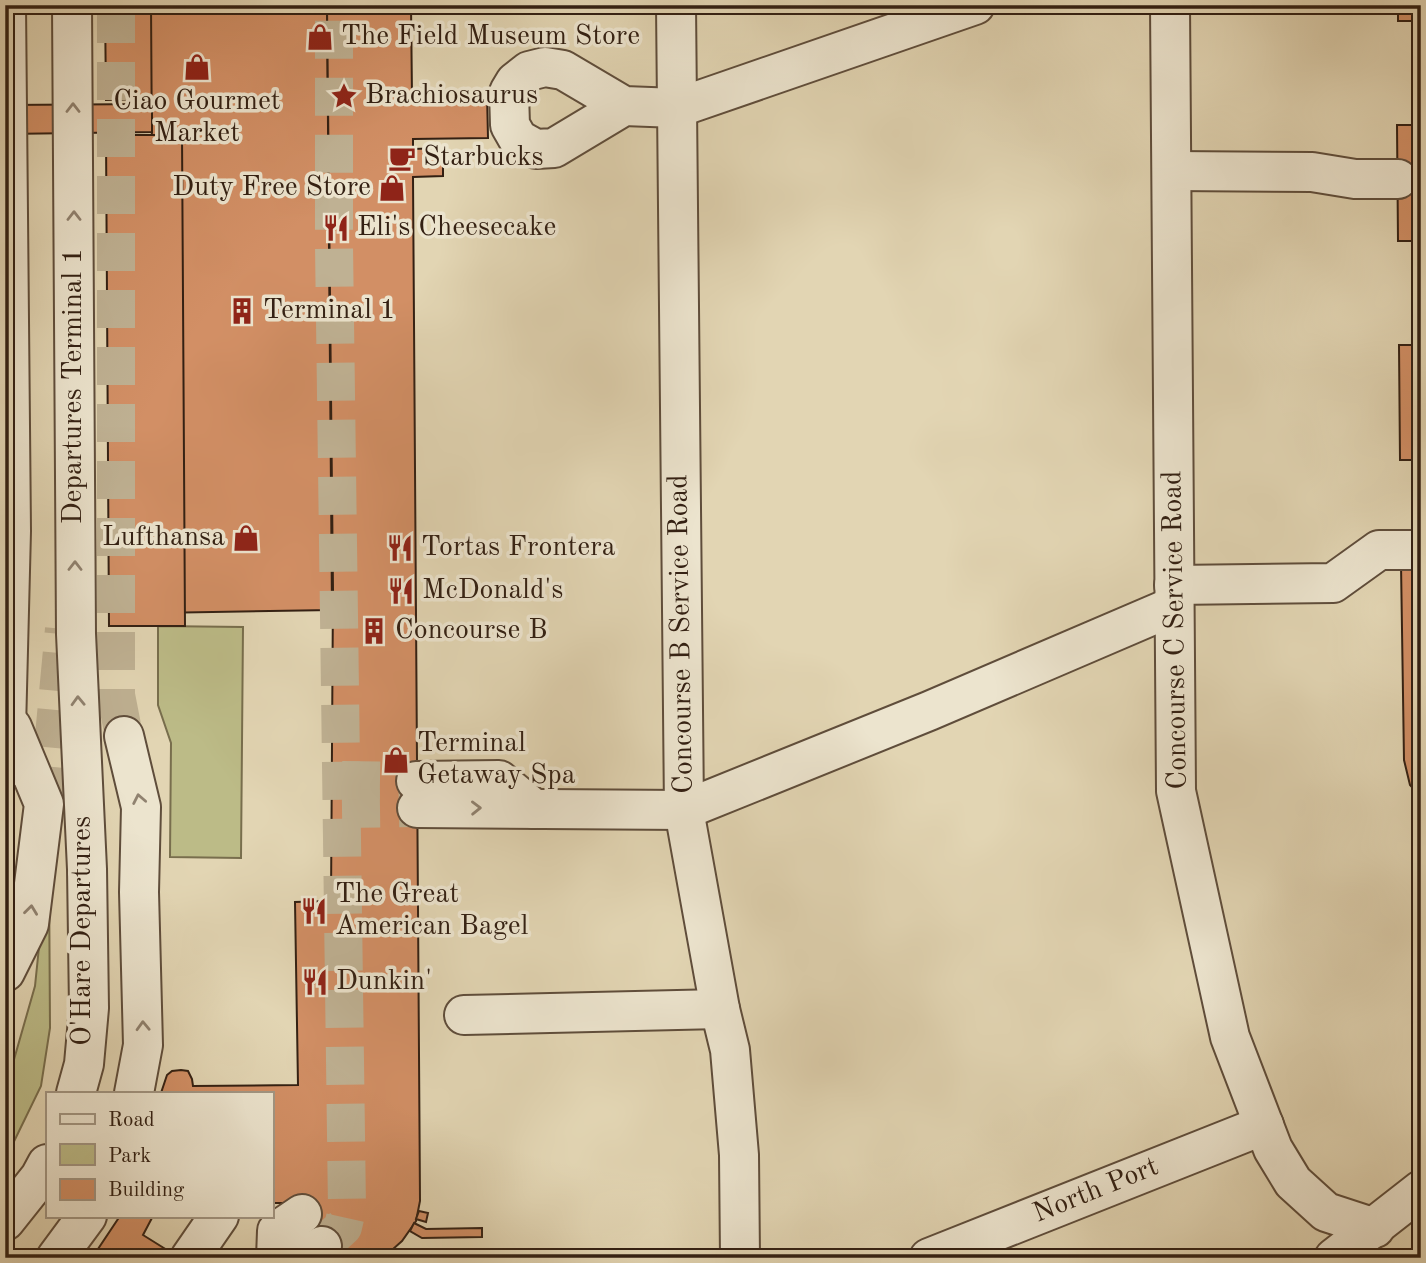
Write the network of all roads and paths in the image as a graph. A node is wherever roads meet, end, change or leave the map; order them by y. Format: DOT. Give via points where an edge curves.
graph roads {
  1 [pos="6,5"];
  2 [pos="72,5"];
  3 [pos="676,5"];
  4 [pos="975,5"];
  5 [pos="1170,5"];
  6 [pos="624,106"];
  7 [pos="677,108"];
  8 [pos="1172,171"];
  9 [pos="1398,179"];
  10 [pos="8,497"];
  11 [pos="1421,550"];
  12 [pos="1174,596"];
  13 [pos="7,715"];
  14 [pos="124,736"];
  15 [pos="80,768"];
  16 [pos="5,769"];
  17 [pos="417,794"];
  18 [pos="684,810"];
  19 [pos="5,972"];
  20 [pos="720,1009"];
  21 [pos="464,1015"];
  22 [pos="76,1092"];
  23 [pos="134,1092"];
  24 [pos="1264,1125"];
  25 [pos="46,1166"];
  26 [pos="1421,1190"];
  27 [pos="86,1218"];
  28 [pos="218,1218"];
  29 [pos="5,1221"];
  30 [pos="1375,1228"];
  31 [pos="55,1258"];
  32 [pos="190,1258"];
  33 [pos="740,1258"];
  34 [pos="929,1258"];
  35 [pos="1334,1258"];
  1 -- 10 [label="street"];
  15 -- 2 [label="street, Departures Terminal 1, one-way"];
  3 -- 7 [label="street, Concourse B Service Road"];
  4 -- 7 [label="street"];
  5 -- 8 [label="street, Concourse C Service Road"];
  6 -- 7 [label="street"];
  7 -- 18 [label="street, Concourse B Service Road"];
  8 -- 9 [label="street" via="1312,172 1354,179"];
  8 -- 12 [label="street, Concourse C Service Road"];
  10 -- 13 [label="street"];
  11 -- 12 [label="street" via="1379,550 1333,583"];
  12 -- 18 [label="street" via="929,710"];
  12 -- 24 [label="street, Concourse C Service Road" via="1176,791 1230,1037"];
  13 -- 16 [label="street"];
  19 -- 13 [label="street, one-way" via="29,924 43,816"];
  23 -- 14 [label="street, one-way" via="143,1045 141,807"];
  15 -- 22 [label="street, O'Hare Departures" via="89,1008"];
  17 -- 18 [label="street" via="534,809"];
  18 -- 20 [label="street, Concourse B Service Road"];
  20 -- 21 [label="street"];
  20 -- 33 [label="street, Concourse B Service Road" via="730,1051 738,1142"];
  24 -- 30 [label="street, Concourse C Service Road" via="1293,1182 1326,1212"];
  24 -- 34 [label="street, North Port"];
  25 -- 29 [label="street"];
  26 -- 30 [label="street"];
  27 -- 31 [label="street"];
  28 -- 32 [label="street"];
  30 -- 35 [label="street"];
}
